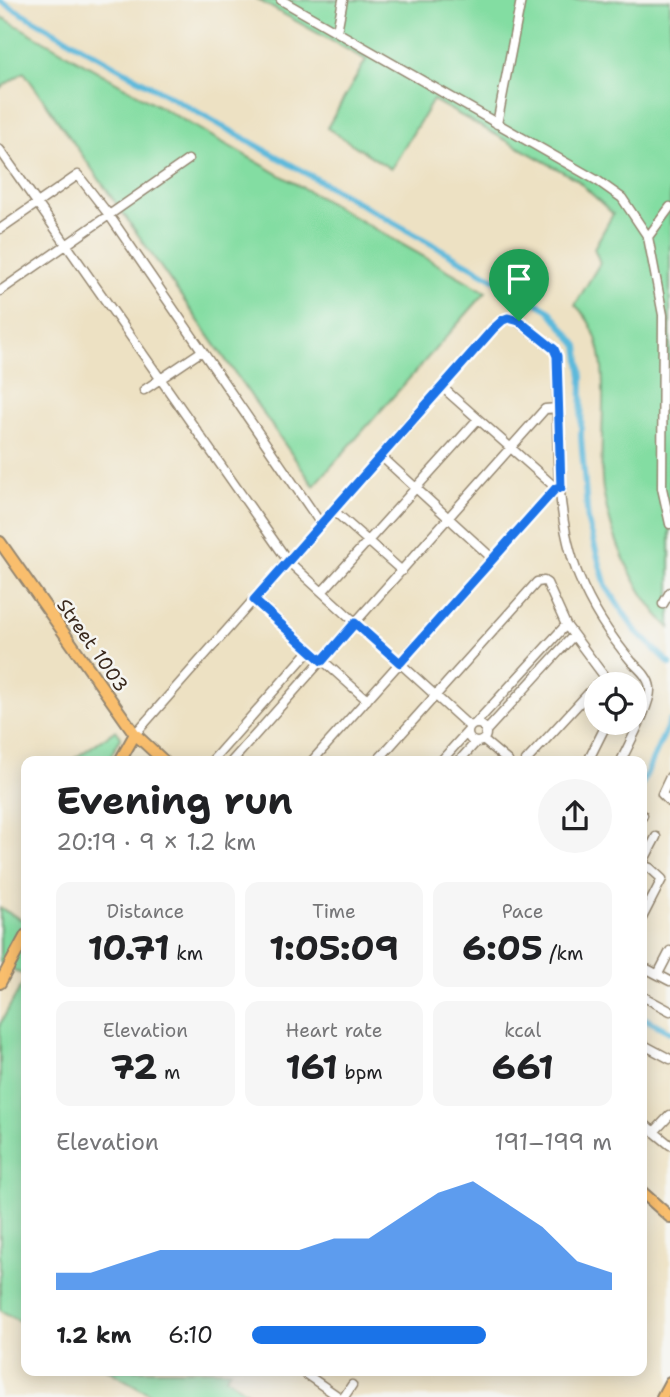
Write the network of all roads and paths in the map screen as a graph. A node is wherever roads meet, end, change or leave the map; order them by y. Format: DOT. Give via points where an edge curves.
graph roads {
  1 [pos="281,0"];
  2 [pos="343,0"];
  3 [pos="521,0"];
  4 [pos="337,31"];
  5 [pos="497,124"];
  6 [pos="0,150"];
  7 [pos="188,160"];
  8 [pos="37,203"];
  9 [pos="670,207"];
  10 [pos="109,215"];
  11 [pos="0,229"];
  12 [pos="648,237"];
  13 [pos="67,245"];
  14 [pos="0,291"];
  15 [pos="666,314"];
  16 [pos="202,351"];
  17 [pos="161,379"];
  18 [pos="442,387"];
  19 [pos="144,390"];
  20 [pos="558,408"];
  21 [pos="478,419"];
  22 [pos="511,448"];
  23 [pos="381,456"];
  24 [pos="416,488"];
  25 [pos="558,488"];
  26 [pos="333,510"];
  27 [pos="449,518"];
  28 [pos="321,524"];
  29 [pos="670,524"];
  30 [pos="368,541"];
  31 [pos="0,542"];
  32 [pos="493,559"];
  33 [pos="288,561"];
  34 [pos="402,571"];
  35 [pos="321,592"];
  36 [pos="670,592"];
  37 [pos="254,600"];
  38 [pos="663,604"];
  39 [pos="355,623"];
  40 [pos="566,625"];
  41 [pos="573,636"];
  42 [pos="310,650"];
  43 [pos="322,661"];
  44 [pos="400,663"];
  45 [pos="601,672"];
  46 [pos="286,678"];
  47 [pos="297,688"];
  48 [pos="436,696"];
  49 [pos="584,698"];
  50 [pos="367,699"];
  51 [pos="471,727"];
  52 [pos="135,734"];
  53 [pos="601,735"];
  54 [pos="482,738"];
  55 [pos="123,756"];
  56 [pos="159,756"];
  57 [pos="216,756"];
  58 [pos="236,756"];
  59 [pos="316,756"];
  60 [pos="382,756"];
  61 [pos="445,756"];
  62 [pos="464,756"];
  63 [pos="502,756"];
  64 [pos="531,756"];
  65 [pos="590,756"];
  66 [pos="623,756"];
  67 [pos="670,776"];
  68 [pos="670,802"];
  69 [pos="656,837"];
  70 [pos="647,855"];
  71 [pos="647,867"];
  72 [pos="647,908"];
  73 [pos="21,944"];
  74 [pos="670,951"];
  75 [pos="647,968"];
  76 [pos="658,974"];
  77 [pos="670,981"];
  78 [pos="0,984"];
  79 [pos="647,999"];
  80 [pos="670,1011"];
  81 [pos="647,1047"];
  82 [pos="670,1059"];
  83 [pos="670,1115"];
  84 [pos="647,1126"];
  85 [pos="654,1132"];
  86 [pos="670,1146"];
  87 [pos="647,1196"];
  88 [pos="670,1217"];
  89 [pos="309,1376"];
  90 [pos="670,1382"];
  91 [pos="352,1385"];
  92 [pos="342,1397"];
  93 [pos="662,1397"];
  1 -- 4 [label="street"];
  2 -- 4 [label="street"];
  3 -- 5 [label="street"];
  4 -- 5 [label="street"];
  5 -- 12 [label="street" via="622,198"];
  6 -- 8 [label="street"];
  7 -- 10 [label="street"];
  8 -- 10 [label="street" via="78,175"];
  8 -- 11 [label="street"];
  8 -- 13 [label="street"];
  9 -- 12 [label="street"];
  10 -- 13 [label="street"];
  10 -- 16 [label="street"];
  12 -- 15 [label="street"];
  13 -- 14 [label="street"];
  13 -- 17 [label="street"];
  15 -- 29 [label="street" via="662,488"];
  16 -- 17 [label="street"];
  16 -- 28 [label="street"];
  17 -- 19 [label="street"];
  17 -- 33 [label="street"];
  18 -- 20 [label="street" via="503,320 513,318 554,349"];
  18 -- 21 [label="street"];
  18 -- 23 [label="street"];
  20 -- 22 [label="street" via="545,409"];
  20 -- 25 [label="street"];
  21 -- 22 [label="street"];
  21 -- 24 [label="street"];
  22 -- 25 [label="street"];
  22 -- 27 [label="street"];
  23 -- 24 [label="street"];
  23 -- 26 [label="street"];
  24 -- 27 [label="street"];
  24 -- 30 [label="street"];
  25 -- 32 [label="street"];
  25 -- 66 [label="street" via="565,534 584,591 650,687"];
  26 -- 28 [label="street"];
  26 -- 30 [label="street"];
  27 -- 32 [label="street"];
  27 -- 34 [label="street"];
  28 -- 33 [label="street"];
  30 -- 34 [label="street"];
  30 -- 35 [label="street"];
  31 -- 52 [label="main road, Street 1003"];
  32 -- 44 [label="street"];
  33 -- 35 [label="street"];
  33 -- 37 [label="street"];
  34 -- 39 [label="street"];
  35 -- 39 [label="street"];
  36 -- 38 [label="street"];
  37 -- 42 [label="street"];
  37 -- 52 [label="street"];
  39 -- 43 [label="street"];
  39 -- 44 [label="street"];
  40 -- 41 [label="street"];
  40 -- 48 [label="street" via="547,583 537,582"];
  40 -- 51 [label="street"];
  41 -- 45 [label="street"];
  41 -- 54 [label="street"];
  42 -- 43 [label="street"];
  42 -- 46 [label="street"];
  43 -- 47 [label="street"];
  43 -- 50 [label="street"];
  44 -- 48 [label="street"];
  44 -- 50 [label="street"];
  46 -- 47 [label="street"];
  46 -- 57 [label="street"];
  47 -- 58 [label="street"];
  48 -- 51 [label="street"];
  48 -- 60 [label="street"];
  49 -- 64 [label="street"];
  50 -- 59 [label="street"];
  51 -- 54 [label="street" via="483,726"];
  51 -- 54 [label="street" via="469,739"];
  51 -- 61 [label="street"];
  52 -- 55 [label="main road"];
  52 -- 56 [label="main road, Street 1003"];
  53 -- 65 [label="street"];
  54 -- 62 [label="street"];
  54 -- 63 [label="street"];
  67 -- 68 [label="street" via="662,794"];
  69 -- 70 [label="street"];
  71 -- 72 [label="street" via="662,879"];
  73 -- 78 [label="main road"];
  74 -- 76 [label="street"];
  75 -- 76 [label="street"];
  76 -- 77 [label="street"];
  79 -- 80 [label="street"];
  81 -- 82 [label="street"];
  83 -- 85 [label="street"];
  84 -- 85 [label="street"];
  85 -- 86 [label="street"];
  87 -- 88 [label="main road"];
  89 -- 92 [label="street"];
  90 -- 93 [label="main road"];
  91 -- 92 [label="street"];
}
